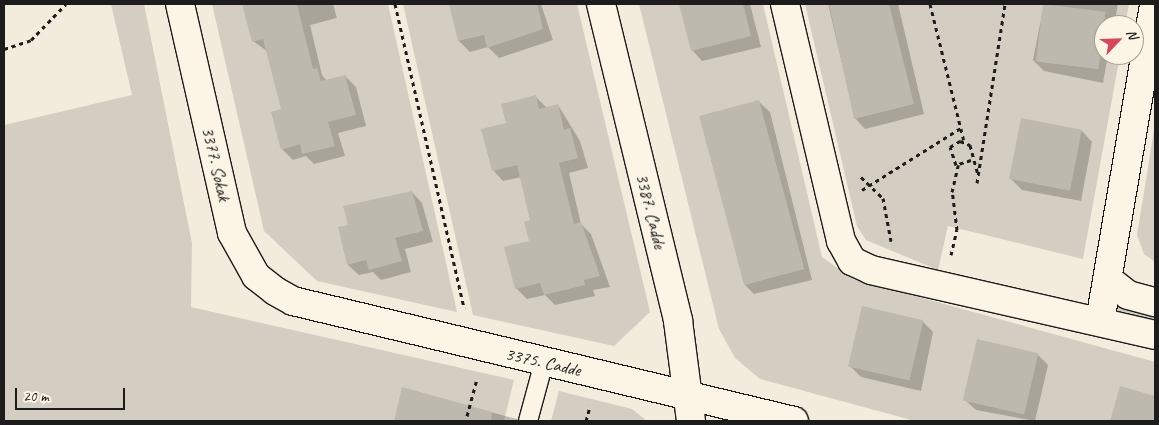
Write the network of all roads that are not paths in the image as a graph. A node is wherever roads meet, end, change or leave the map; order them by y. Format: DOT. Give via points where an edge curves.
graph roads {
  1 [pos="180,4"];
  2 [pos="601,4"];
  3 [pos="785,4"];
  4 [pos="1154,4"];
  5 [pos="1109,280"];
  6 [pos="293,301"];
  7 [pos="1155,302"];
  8 [pos="1100,321"];
  9 [pos="1155,335"];
  10 [pos="544,362"];
  11 [pos="687,394"];
  12 [pos="528,421"];
  13 [pos="690,421"];
  14 [pos="794,421"];
  1 -- 6 [label="street, 3377. Sokak" via="232,233 256,276"];
  2 -- 11 [label="street, 3387. Cadde" via="678,321"];
  3 -- 8 [label="street" via="833,206 852,261 893,275"];
  4 -- 5 [label="street"];
  5 -- 7 [label="street" via="1128,295"];
  5 -- 8 [label="street"];
  6 -- 10 [label="street, 3375. Cadde"];
  8 -- 9 [label="street"];
  10 -- 11 [label="street, 3375. Cadde"];
  10 -- 12 [label="lane"];
  11 -- 13 [label="street, 3387. Cadde"];
  11 -- 14 [label="street, 3375. Cadde"];
}
